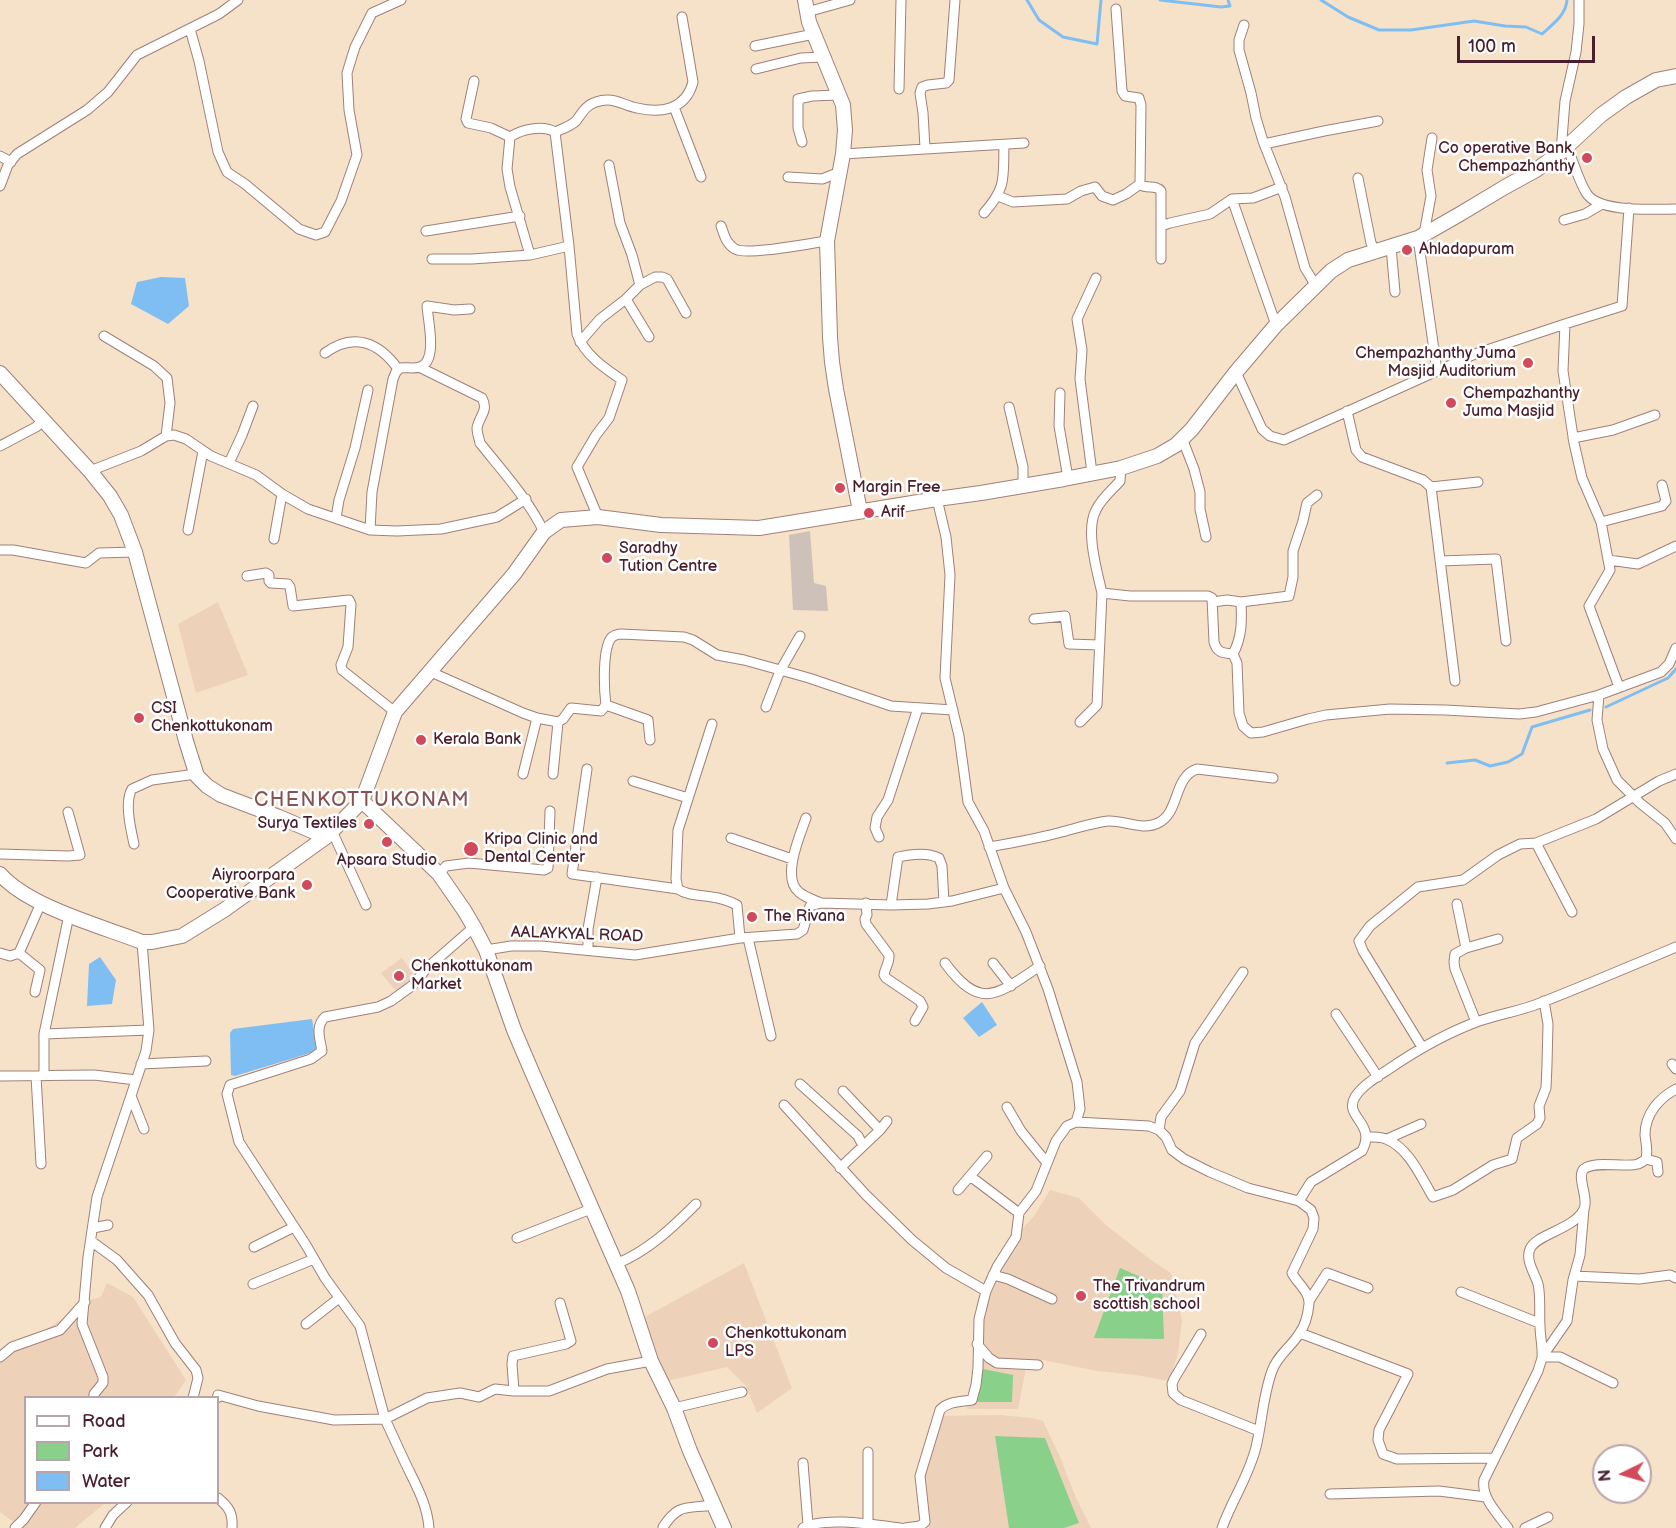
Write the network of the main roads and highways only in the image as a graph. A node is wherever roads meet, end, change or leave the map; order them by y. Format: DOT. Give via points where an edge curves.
graph roads {
  1 [pos="806,6"];
  2 [pos="1676,76"];
  3 [pos="0,373"];
  4 [pos="860,511"];
  5 [pos="362,801"];
  6 [pos="329,834"];
  7 [pos="0,874"];
  8 [pos="724,1528"];
  1 -- 4 [label="main road" via="843,105 843,154 827,241 832,362"];
  2 -- 4 [label="main road" via="1656,80 1626,97 1536,170 1421,236 1348,260 1331,271 1276,325 1192,429 1157,456 1121,468 1068,478"];
  3 -- 6 [label="main road" via="90,471 121,514 196,774 221,795"];
  4 -- 5 [label="main road" via="759,528 661,525 598,517 561,520 544,532 514,574 395,712"];
  5 -- 6 [label="main road"];
  5 -- 8 [label="main road" via="439,874 486,950 514,1030 628,1291 651,1361"];
  6 -- 7 [label="main road" via="182,936 152,942 142,942 41,903"];
}
